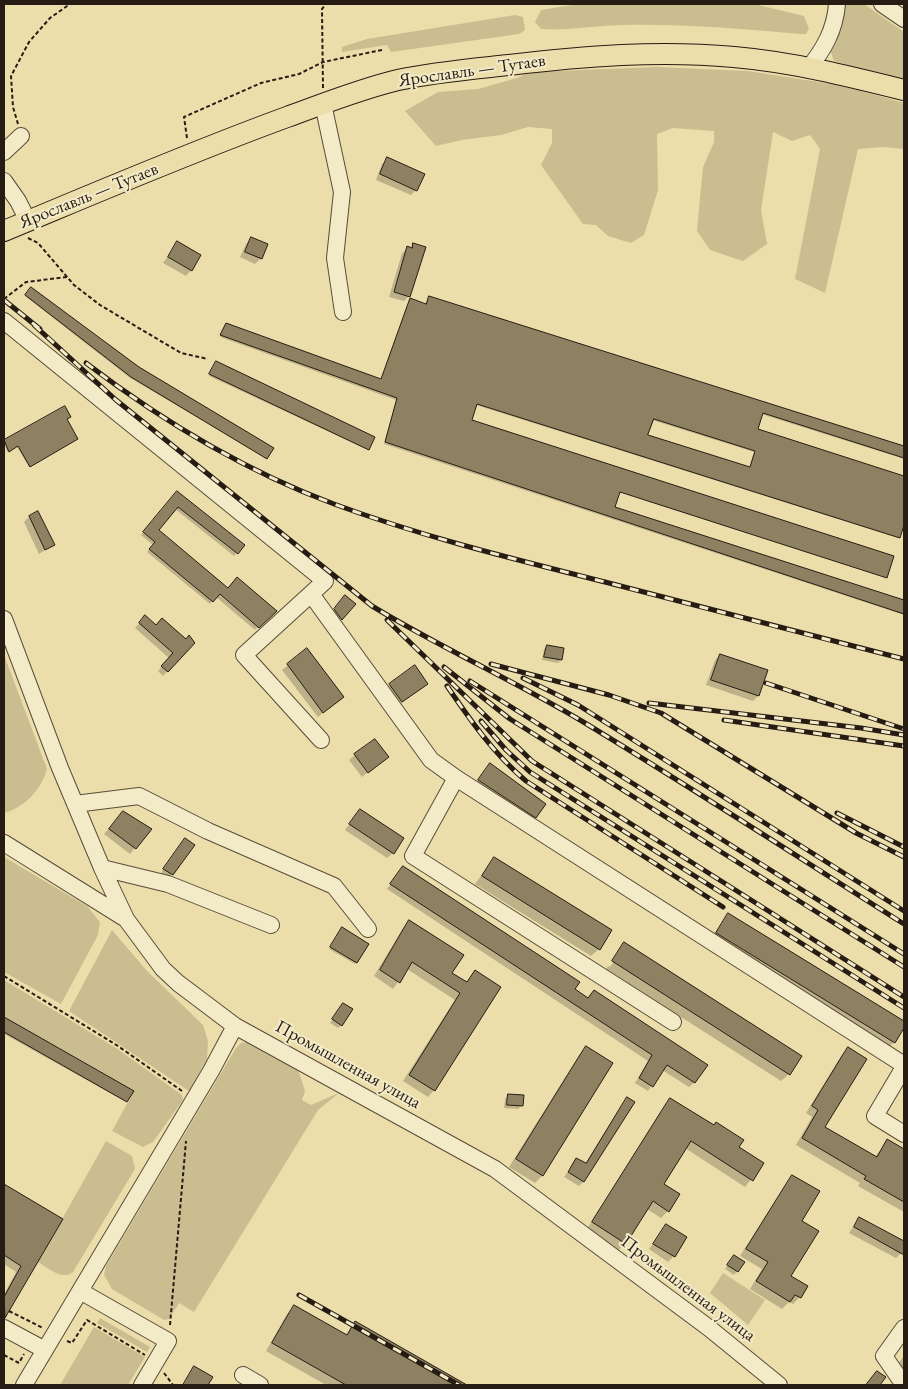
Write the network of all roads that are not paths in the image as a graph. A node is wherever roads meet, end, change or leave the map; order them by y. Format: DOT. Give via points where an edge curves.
graph roads {
  1 [pos="837,4"];
  2 [pos="882,4"];
  3 [pos="904,19"];
  4 [pos="808,69"];
  5 [pos="904,90"];
  6 [pos="324,104"];
  7 [pos="21,136"];
  8 [pos="4,152"];
  9 [pos="4,181"];
  10 [pos="28,221"];
  11 [pos="6,230"];
  12 [pos="343,312"];
  13 [pos="4,321"];
  14 [pos="310,594"];
  15 [pos="4,619"];
  16 [pos="321,740"];
  17 [pos="456,778"];
  18 [pos="75,804"];
  19 [pos="4,843"];
  20 [pos="102,868"];
  21 [pos="126,919"];
  22 [pos="271,925"];
  23 [pos="368,929"];
  24 [pos="673,1022"];
  25 [pos="235,1026"];
  26 [pos="904,1066"];
  27 [pos="904,1134"];
  28 [pos="80,1291"];
  29 [pos="4,1328"];
  30 [pos="904,1328"];
  31 [pos="45,1350"];
  32 [pos="243,1375"];
  33 [pos="24,1385"];
  34 [pos="142,1385"];
  35 [pos="258,1385"];
  36 [pos="779,1385"];
  37 [pos="904,1385"];
  1 -- 4 [label="street" via="825,47"];
  2 -- 3 [label="street"];
  4 -- 5 [label="main road, Ярославль — Тутаев"];
  4 -- 6 [label="main road, Ярославль — Тутаев" via="735,57 618,55 559,59 443,72 397,81"];
  6 -- 10 [label="main road, Ярославль — Тутаев"];
  6 -- 12 [label="street" via="342,192 335,258"];
  7 -- 8 [label="street"];
  9 -- 10 [label="street"];
  10 -- 11 [label="main road, Ярославль — Тутаев"];
  13 -- 14 [label="street" via="326,581"];
  14 -- 16 [label="street" via="244,655"];
  14 -- 17 [label="street" via="431,760"];
  15 -- 18 [label="street"];
  17 -- 24 [label="street" via="413,856"];
  17 -- 26 [label="street"];
  18 -- 20 [label="street"];
  18 -- 23 [label="street" via="139,796 208,831 334,886"];
  19 -- 21 [label="street"];
  20 -- 21 [label="street"];
  20 -- 22 [label="street" via="168,884"];
  21 -- 25 [label="street, Промышленная улица" via="163,969"];
  25 -- 28 [label="street"];
  25 -- 36 [label="street, Промышленная улица" via="495,1169 709,1328"];
  26 -- 27 [label="street" via="875,1116"];
  28 -- 31 [label="street"];
  28 -- 34 [label="street" via="168,1341"];
  29 -- 31 [label="street"];
  30 -- 37 [label="street" via="884,1356"];
  31 -- 33 [label="street"];
  32 -- 35 [label="street"];
}
